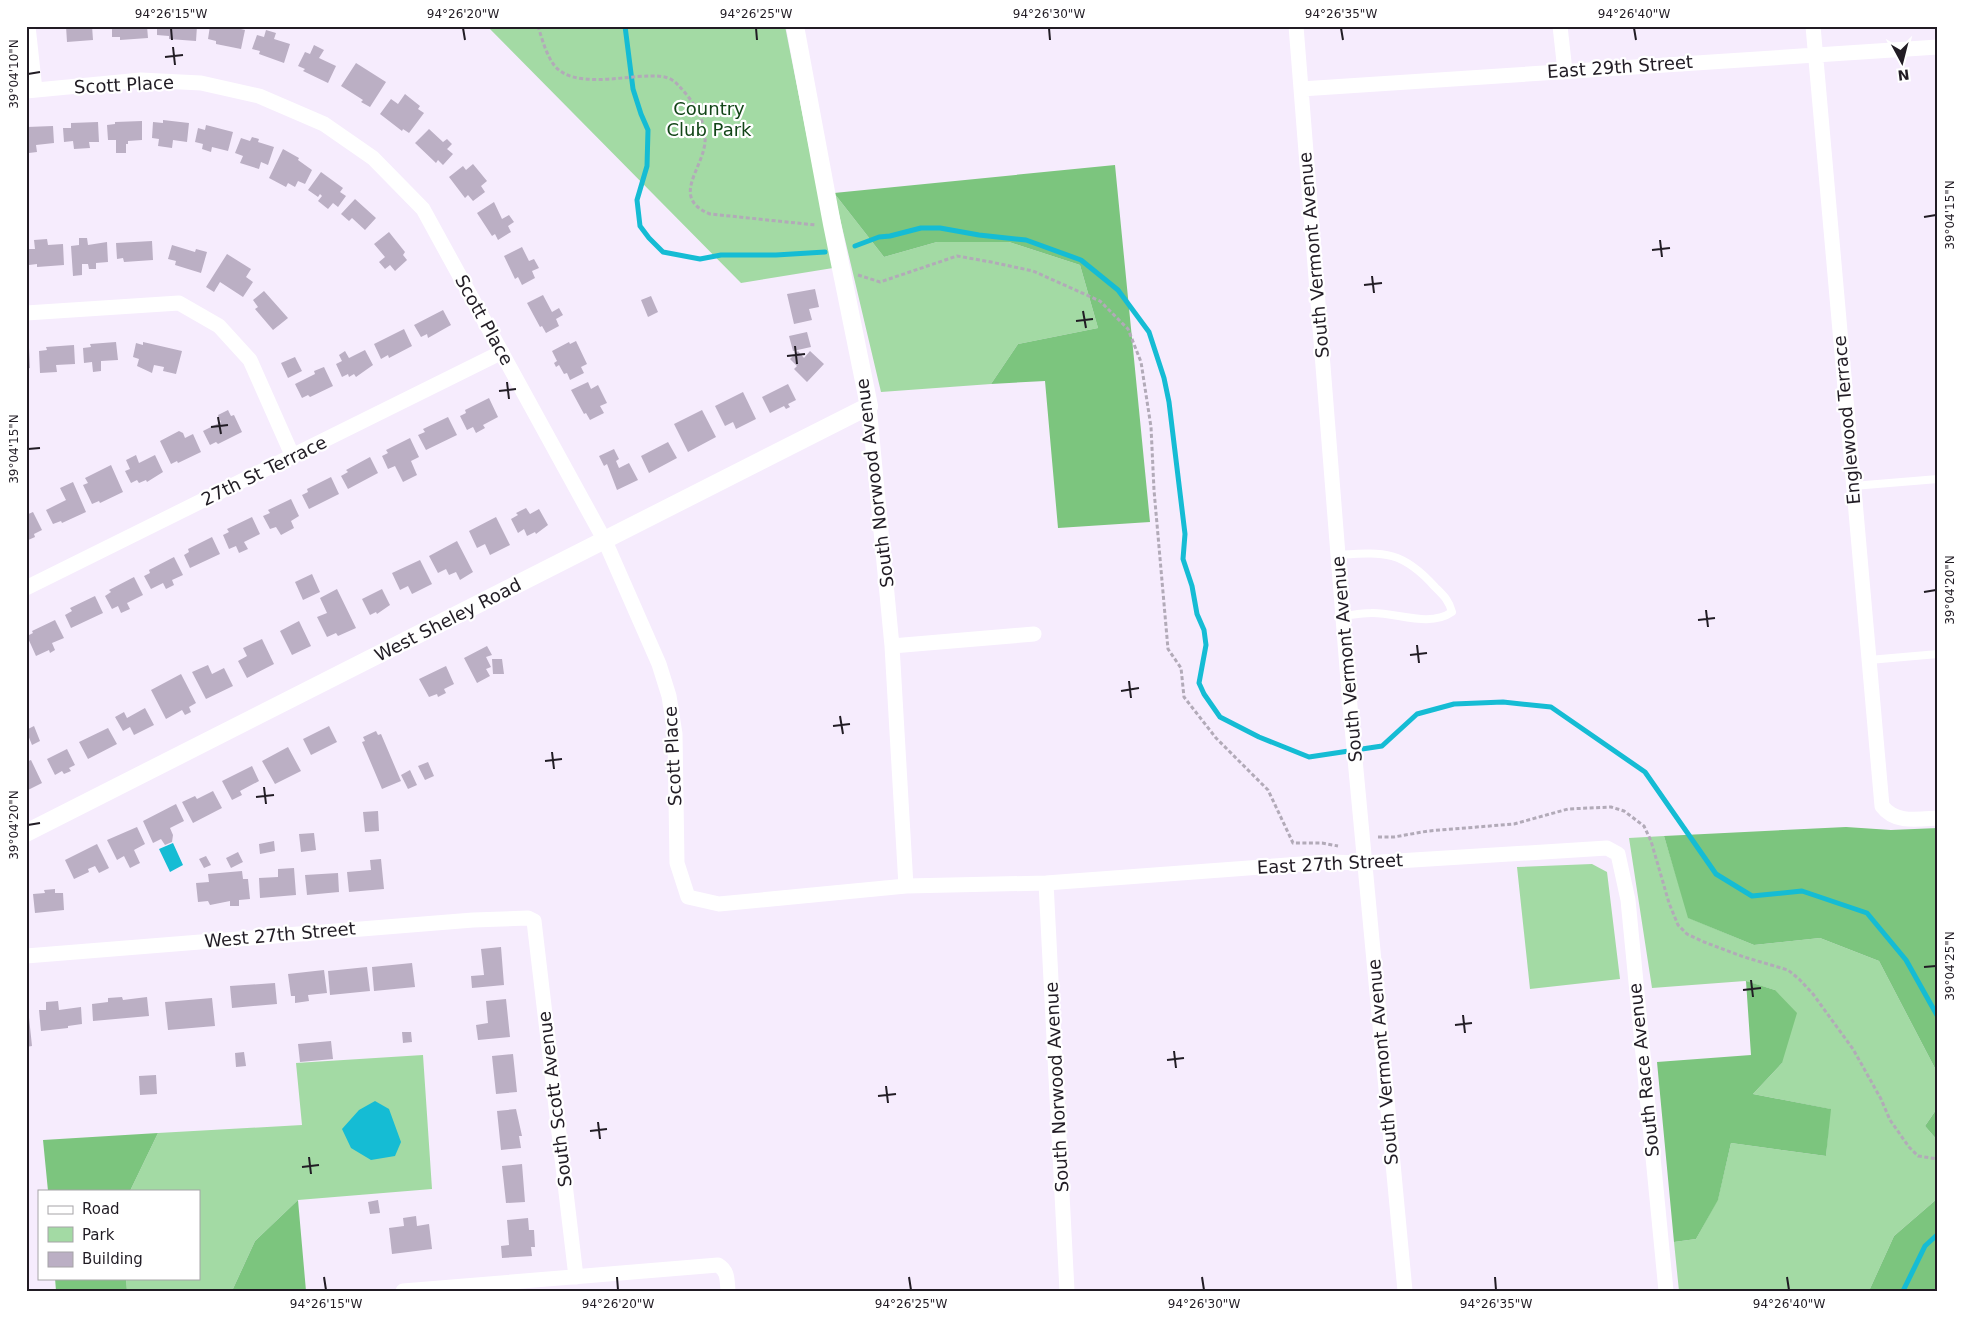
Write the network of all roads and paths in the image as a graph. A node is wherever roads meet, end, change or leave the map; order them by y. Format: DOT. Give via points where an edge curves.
graph roads {
  1 [pos="28,26"];
  2 [pos="538,26"];
  3 [pos="794,26"];
  4 [pos="1296,26"];
  5 [pos="1560,26"];
  6 [pos="1813,26"];
  7 [pos="1938,47"];
  8 [pos="1815,54"];
  9 [pos="1565,71"];
  10 [pos="1301,89"];
  11 [pos="31,90"];
  12 [pos="819,225"];
  13 [pos="26,313"];
  14 [pos="502,352"];
  15 [pos="869,406"];
  16 [pos="293,457"];
  17 [pos="1938,479"];
  18 [pos="1853,486"];
  19 [pos="605,541"];
  20 [pos="1338,555"];
  21 [pos="26,588"];
  22 [pos="1343,616"];
  23 [pos="1034,634"];
  24 [pos="892,646"];
  25 [pos="1938,654"];
  26 [pos="1869,660"];
  27 [pos="1938,818"];
  28 [pos="26,832"];
  29 [pos="1614,852"];
  30 [pos="1365,862"];
  31 [pos="1046,883"];
  32 [pos="906,886"];
  33 [pos="688,897"];
  34 [pos="534,921"];
  35 [pos="26,956"];
  36 [pos="576,1276"];
  37 [pos="403,1291"];
  38 [pos="728,1291"];
  39 [pos="1067,1291"];
  40 [pos="1405,1291"];
  41 [pos="1666,1291"];
  1 -- 11 [label="street"];
  2 -- 12 [label="path" via="550,58 560,71 570,76 584,79 664,76 678,84 694,106 706,140 690,188 695,206 710,214"];
  3 -- 15 [label="street, South Norwood Avenue"];
  4 -- 10 [label="street, South Vermont Avenue"];
  5 -- 9 [label="street"];
  6 -- 8 [label="street, Englewood Terrace"];
  7 -- 8 [label="street, East 29th Street"];
  8 -- 9 [label="street, East 29th Street"];
  8 -- 18 [label="street, Englewood Terrace"];
  9 -- 10 [label="street, East 29th Street"];
  10 -- 20 [label="street, South Vermont Avenue"];
  11 -- 14 [label="street, Scott Place" via="141,80 200,83 259,96 324,124 373,158 423,209"];
  13 -- 16 [label="street" via="180,303 219,326 250,360"];
  14 -- 16 [label="street, 27th St Terrace"];
  14 -- 19 [label="street, Scott Place"];
  15 -- 19 [label="street, West Sheley Road"];
  15 -- 24 [label="street, South Norwood Avenue"];
  16 -- 21 [label="street, 27th St Terrace"];
  17 -- 18 [label="lane"];
  18 -- 26 [label="street, Englewood Terrace"];
  19 -- 28 [label="street, West Sheley Road"];
  19 -- 33 [label="street, Scott Place" via="659,664 669,696 675,734 677,863"];
  20 -- 22 [label="street, South Vermont Avenue"];
  20 -- 22 [label="lane" via="1378,553 1402,558 1450,602 1452,612 1446,616 1421,619 1371,612"];
  22 -- 30 [label="street, South Vermont Avenue"];
  23 -- 24 [label="street"];
  24 -- 32 [label="street, South Norwood Avenue"];
  25 -- 26 [label="lane"];
  26 -- 27 [label="street, Englewood Terrace" via="1882,806 1897,818"];
  29 -- 30 [label="street, East 27th Street" via="1607,848"];
  29 -- 41 [label="street, South Race Avenue" via="1618,854 1628,900"];
  30 -- 31 [label="street, East 27th Street"];
  30 -- 40 [label="street, South Vermont Avenue"];
  31 -- 32 [label="street, East 27th Street"];
  31 -- 39 [label="street, South Norwood Avenue"];
  32 -- 33 [label="street, East 27th Street" via="719,904"];
  34 -- 35 [label="street, West 27th Street" via="528,918 473,920"];
  34 -- 36 [label="street, South Scott Avenue"];
  36 -- 37 [label="street"];
  36 -- 38 [label="street" via="718,1264 727,1274"];
}
